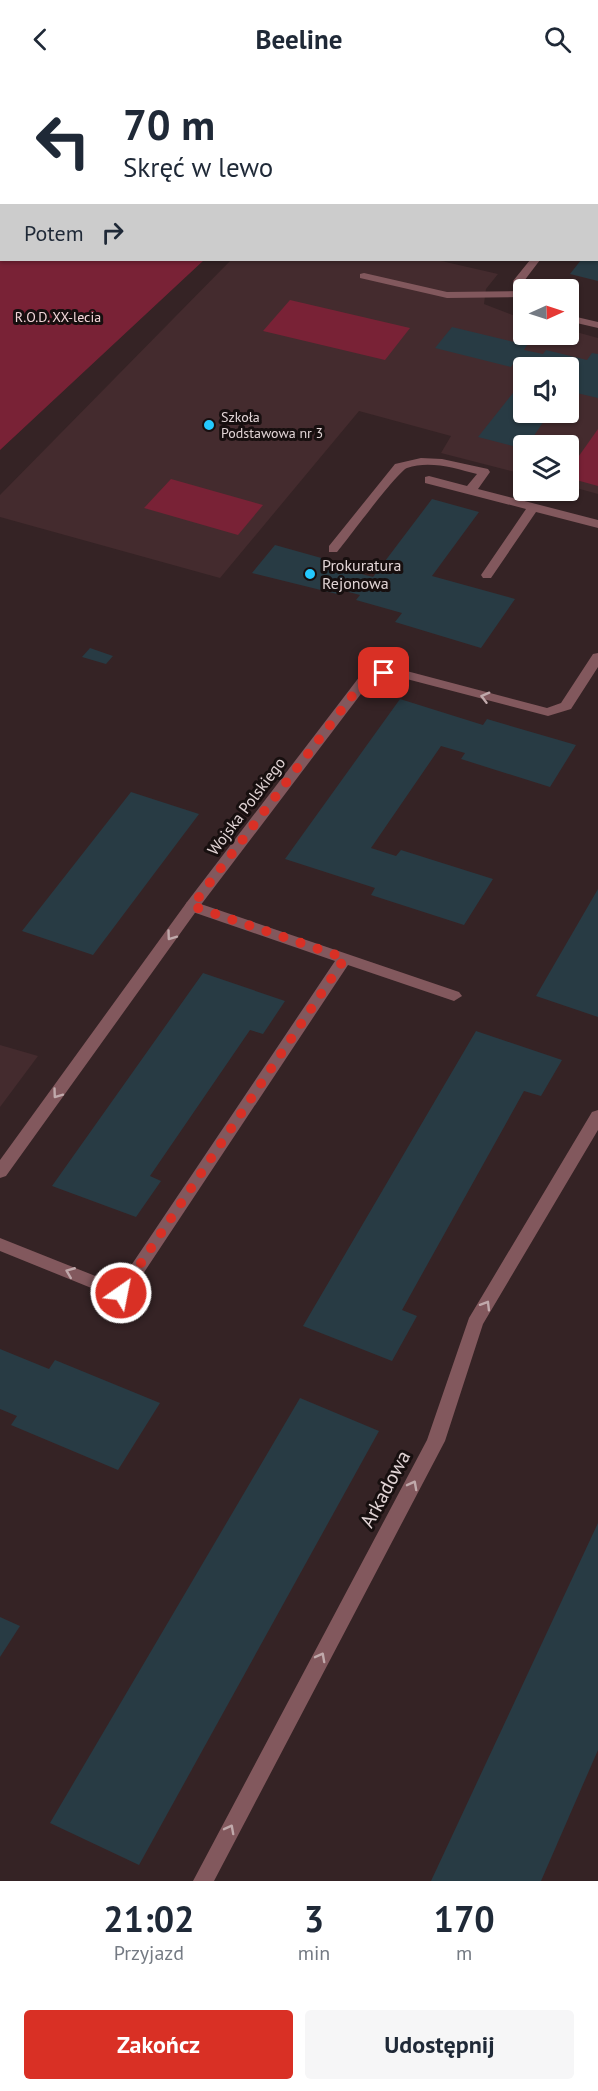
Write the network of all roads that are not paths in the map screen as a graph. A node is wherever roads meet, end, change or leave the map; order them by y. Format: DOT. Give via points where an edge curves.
graph roads {
  1 [pos="534,261"];
  2 [pos="364,276"];
  3 [pos="519,279"];
  4 [pos="513,294"];
  5 [pos="579,321"];
  6 [pos="598,325"];
  7 [pos="429,480"];
  8 [pos="470,491"];
  9 [pos="533,507"];
  10 [pos="598,524"];
  11 [pos="333,549"];
  12 [pos="487,575"];
  13 [pos="598,657"];
  14 [pos="192,906"];
  15 [pos="345,958"];
  16 [pos="454,996"];
  17 [pos="598,1116"];
  18 [pos="0,1172"];
  19 [pos="0,1244"];
  20 [pos="203,1881"];
  1 -- 3 [label="street"];
  2 -- 4 [label="street" via="447,295"];
  5 -- 6 [label="street"];
  7 -- 8 [label="street"];
  8 -- 9 [label="street"];
  8 -- 11 [label="street" via="484,472 438,460 399,467"];
  9 -- 10 [label="street"];
  9 -- 12 [label="street"];
  13 -- 14 [label="street, Wojska Polskiego, one-way" via="559,711 542,712 399,673 365,679"];
  14 -- 15 [label="street"];
  14 -- 18 [label="street, Wojska Polskiego, one-way"];
  15 -- 16 [label="street"];
  15 -- 19 [label="street, one-way" via="121,1293"];
  20 -- 17 [label="street, Arkadowa, one-way" via="436,1441 475,1323"];
}
